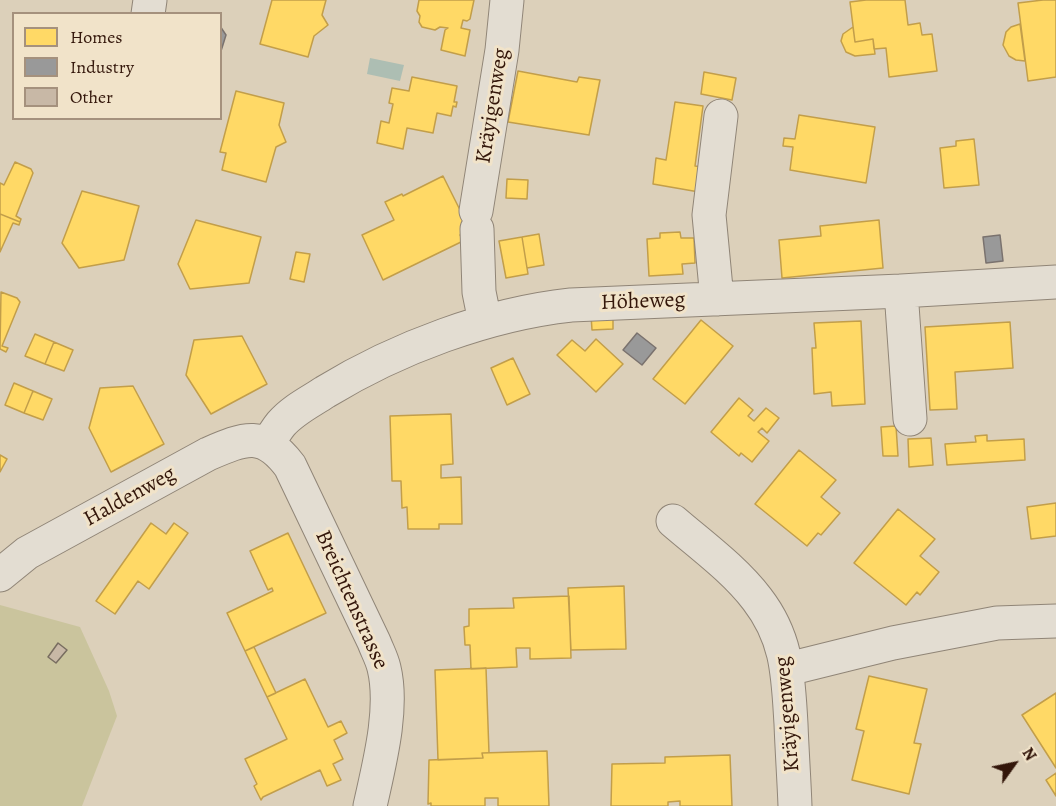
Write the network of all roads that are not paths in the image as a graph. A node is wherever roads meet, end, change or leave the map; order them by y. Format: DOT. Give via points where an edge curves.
graph roads {
  1 [pos="507,0"];
  2 [pos="721,116"];
  3 [pos="1056,282"];
  4 [pos="901,291"];
  5 [pos="717,299"];
  6 [pos="485,322"];
  7 [pos="910,419"];
  8 [pos="268,444"];
  9 [pos="673,521"];
  10 [pos="0,575"];
  11 [pos="1056,621"];
  12 [pos="788,669"];
  13 [pos="370,806"];
  14 [pos="795,806"];
  1 -- 6 [label="street, Kräyigenweg" via="476,220 479,292"];
  2 -- 5 [label="street" via="709,215"];
  3 -- 4 [label="street, Höheweg"];
  4 -- 5 [label="street, Höheweg"];
  4 -- 7 [label="street"];
  5 -- 6 [label="street, Höheweg" via="571,305"];
  6 -- 8 [label="street, Höheweg" via="384,359 353,375 293,413"];
  8 -- 10 [label="street, Haldenweg" via="251,439 208,454 27,553"];
  8 -- 13 [label="street, Breichtenstrasse" via="290,466 384,668 385,722"];
  9 -- 12 [label="street, Kräyigenweg" via="735,574 757,599 772,623"];
  11 -- 12 [label="street" via="997,623"];
  12 -- 14 [label="street, Kräyigenweg"];
}
